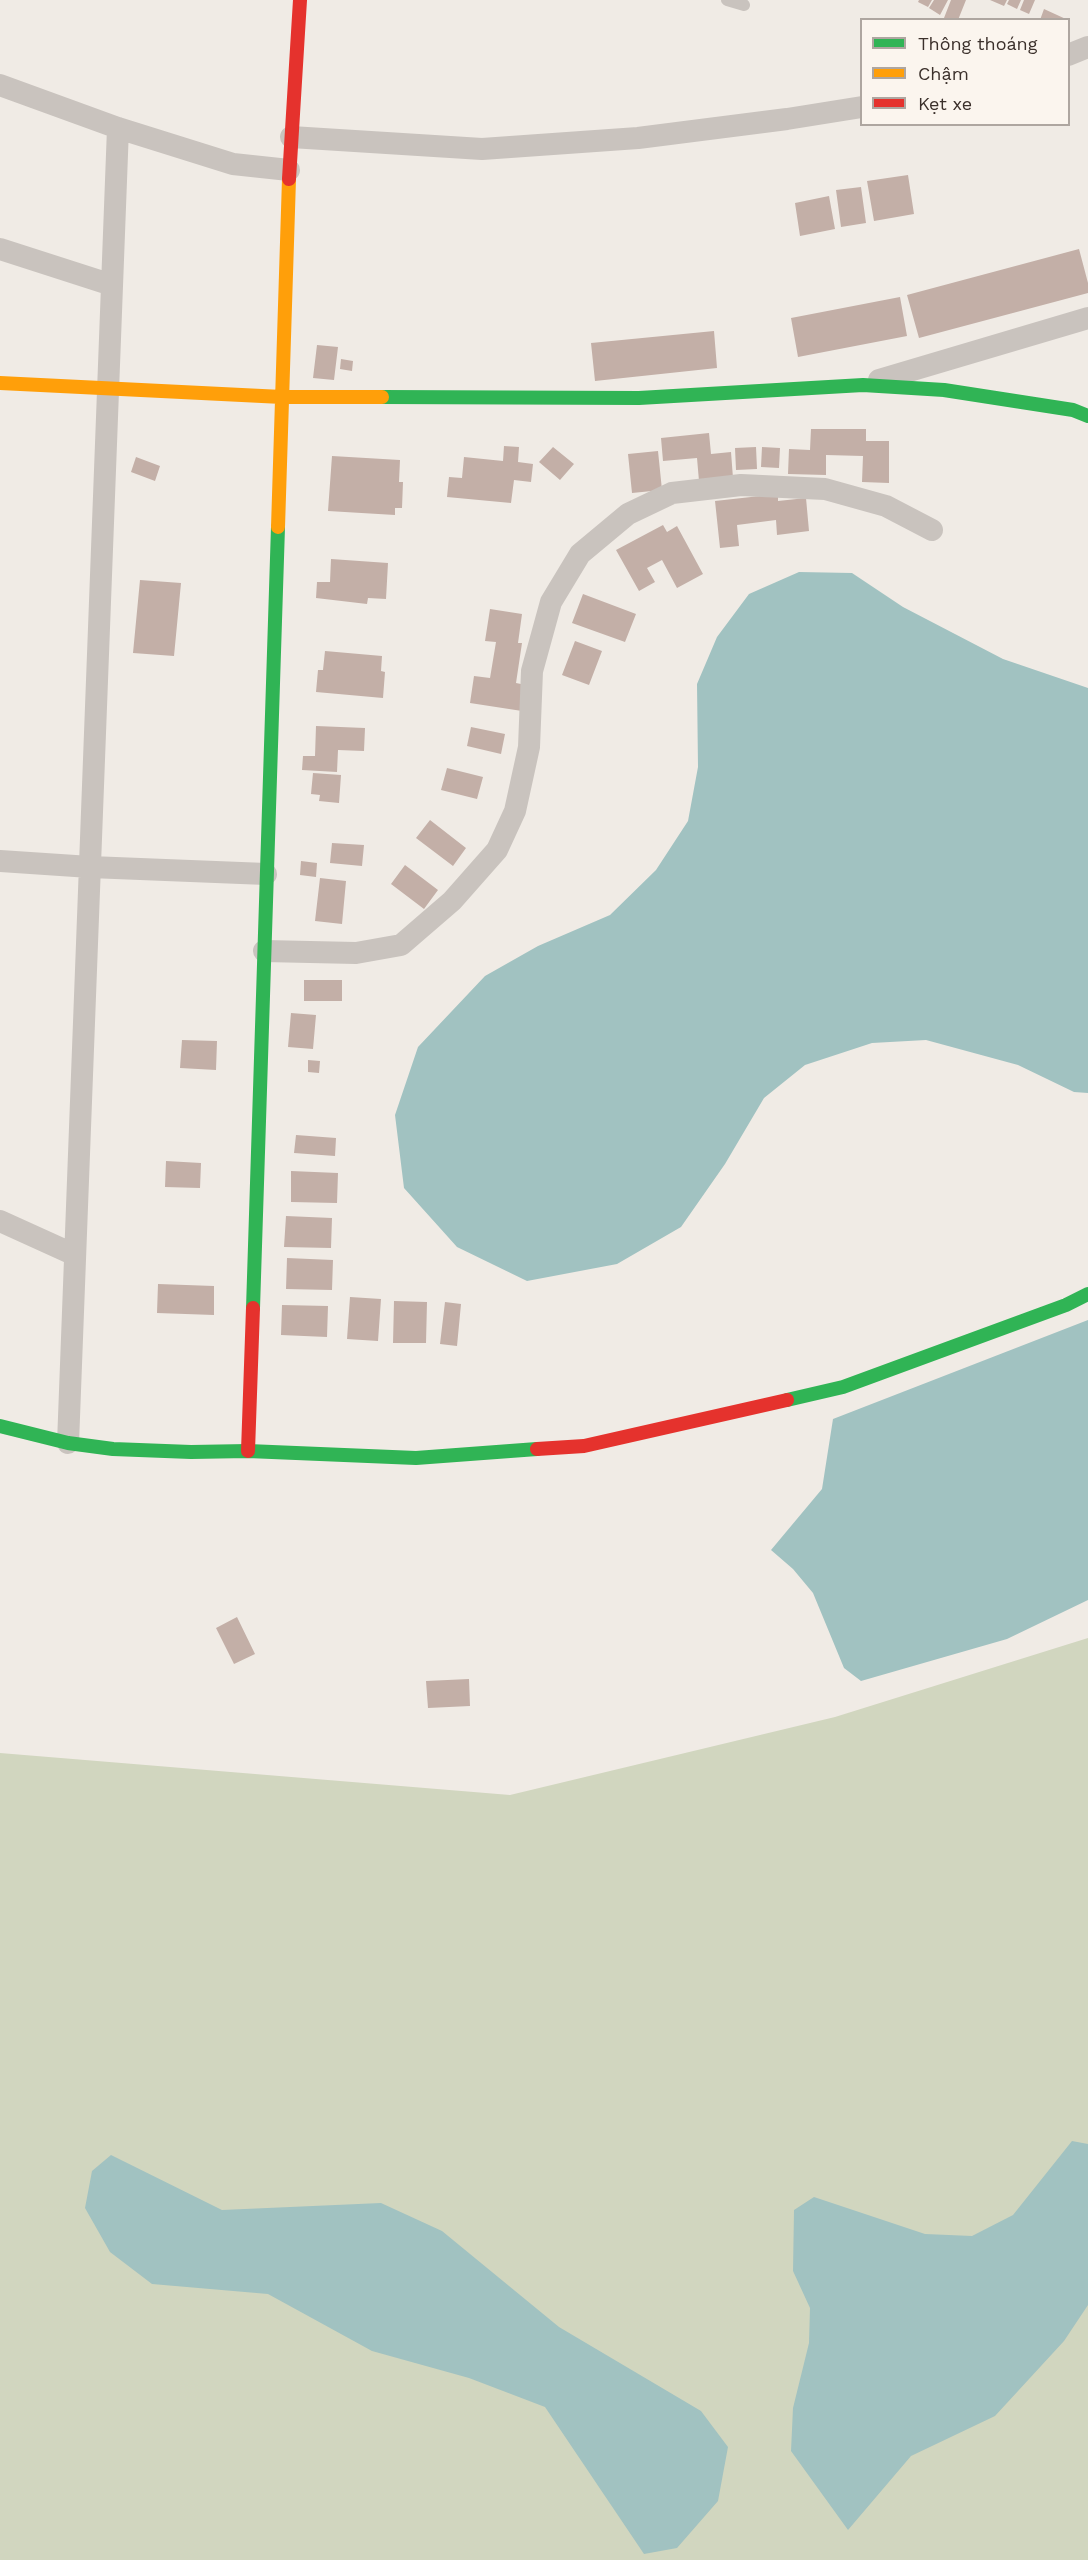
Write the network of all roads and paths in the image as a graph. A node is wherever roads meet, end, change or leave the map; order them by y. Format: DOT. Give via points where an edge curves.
graph roads {
  1 [pos="300,0"];
  2 [pos="727,0"];
  3 [pos="744,5"];
  4 [pos="1088,48"];
  5 [pos="1070,54"];
  6 [pos="0,85"];
  7 [pos="860,107"];
  8 [pos="118,128"];
  9 [pos="291,137"];
  10 [pos="290,170"];
  11 [pos="0,249"];
  12 [pos="112,285"];
  13 [pos="1088,318"];
  14 [pos="0,382"];
  15 [pos="863,385"];
  16 [pos="108,387"];
  17 [pos="282,397"];
  18 [pos="1088,416"];
  19 [pos="932,530"];
  20 [pos="0,861"];
  21 [pos="90,867"];
  22 [pos="266,874"];
  23 [pos="264,951"];
  24 [pos="0,1221"];
  25 [pos="75,1255"];
  26 [pos="1088,1294"];
  27 [pos="0,1426"];
  28 [pos="68,1443"];
  29 [pos="248,1451"];
  1 -- 9 [label="street"];
  2 -- 3 [label="lane"];
  4 -- 5 [label="street"];
  6 -- 8 [label="street"];
  7 -- 9 [label="street" via="638,138 482,149"];
  8 -- 10 [label="street" via="233,164"];
  8 -- 12 [label="street"];
  9 -- 10 [label="street"];
  10 -- 17 [label="street"];
  11 -- 12 [label="street"];
  12 -- 16 [label="street"];
  13 -- 15 [label="street"];
  14 -- 16 [label="street"];
  15 -- 17 [label="street" via="639,398"];
  15 -- 18 [label="street" via="944,390 1073,410"];
  16 -- 17 [label="street"];
  16 -- 21 [label="street"];
  17 -- 22 [label="street"];
  19 -- 23 [label="street" via="886,506 825,489 741,485 672,493 628,514 580,554 551,602 532,671 529,747 515,811 497,850 452,901 401,945 356,953"];
  20 -- 21 [label="street"];
  21 -- 22 [label="street"];
  21 -- 25 [label="street"];
  22 -- 23 [label="street"];
  23 -- 29 [label="street"];
  24 -- 25 [label="street"];
  25 -- 28 [label="street"];
  26 -- 29 [label="street" via="843,1387 584,1446 416,1458"];
  27 -- 28 [label="street"];
  28 -- 29 [label="street" via="113,1449"];
}
